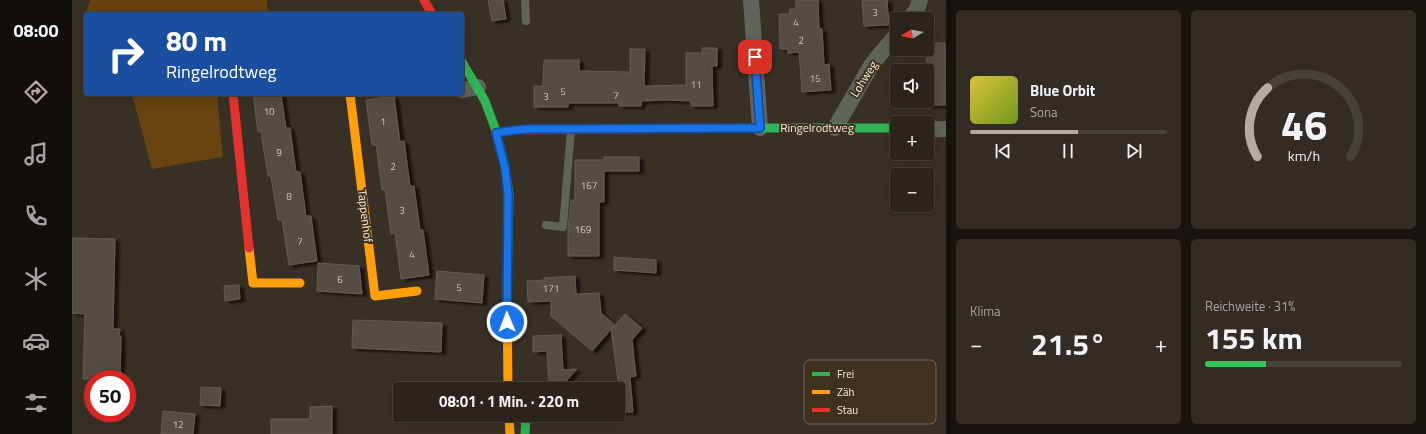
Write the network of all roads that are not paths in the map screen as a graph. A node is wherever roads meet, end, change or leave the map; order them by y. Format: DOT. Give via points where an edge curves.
graph roads {
  1 [pos="424,0"];
  2 [pos="525,0"];
  3 [pos="751,0"];
  4 [pos="920,0"];
  5 [pos="431,12"];
  6 [pos="914,12"];
  7 [pos="526,21"];
  8 [pos="890,42"];
  9 [pos="464,65"];
  10 [pos="478,88"];
  11 [pos="464,90"];
  12 [pos="232,96"];
  13 [pos="350,96"];
  14 [pos="760,128"];
  15 [pos="835,128"];
  16 [pos="890,128"];
  17 [pos="571,129"];
  18 [pos="934,129"];
  19 [pos="946,129"];
  20 [pos="496,133"];
  21 [pos="546,226"];
  22 [pos="300,282"];
  23 [pos="417,291"];
  24 [pos="508,331"];
  25 [pos="516,360"];
  26 [pos="508,382"];
  27 [pos="509,422"];
  28 [pos="526,422"];
  29 [pos="510,434"];
  30 [pos="525,434"];
  1 -- 5 [label="street"];
  2 -- 7 [label="lane"];
  3 -- 14 [label="street"];
  4 -- 6 [label="street"];
  8 -- 15 [label="street, Lohweg" via="872,64"];
  9 -- 10 [label="street"];
  10 -- 11 [label="street"];
  10 -- 20 [label="street"];
  12 -- 22 [label="street" via="253,283"];
  13 -- 23 [label="street, Tappenhof" via="375,296"];
  14 -- 15 [label="street, Ringelrodtweg"];
  14 -- 17 [label="street, Ringelrodtweg"];
  15 -- 16 [label="street, Ringelrodtweg"];
  17 -- 20 [label="street, Ringelrodtweg"];
  17 -- 21 [label="lane" via="563,227"];
  18 -- 19 [label="street"];
  20 -- 24 [label="street" via="505,168 508,194"];
  24 -- 25 [label="street"];
  24 -- 26 [label="street"];
  27 -- 29 [label="street"];
  28 -- 30 [label="street"];
}
